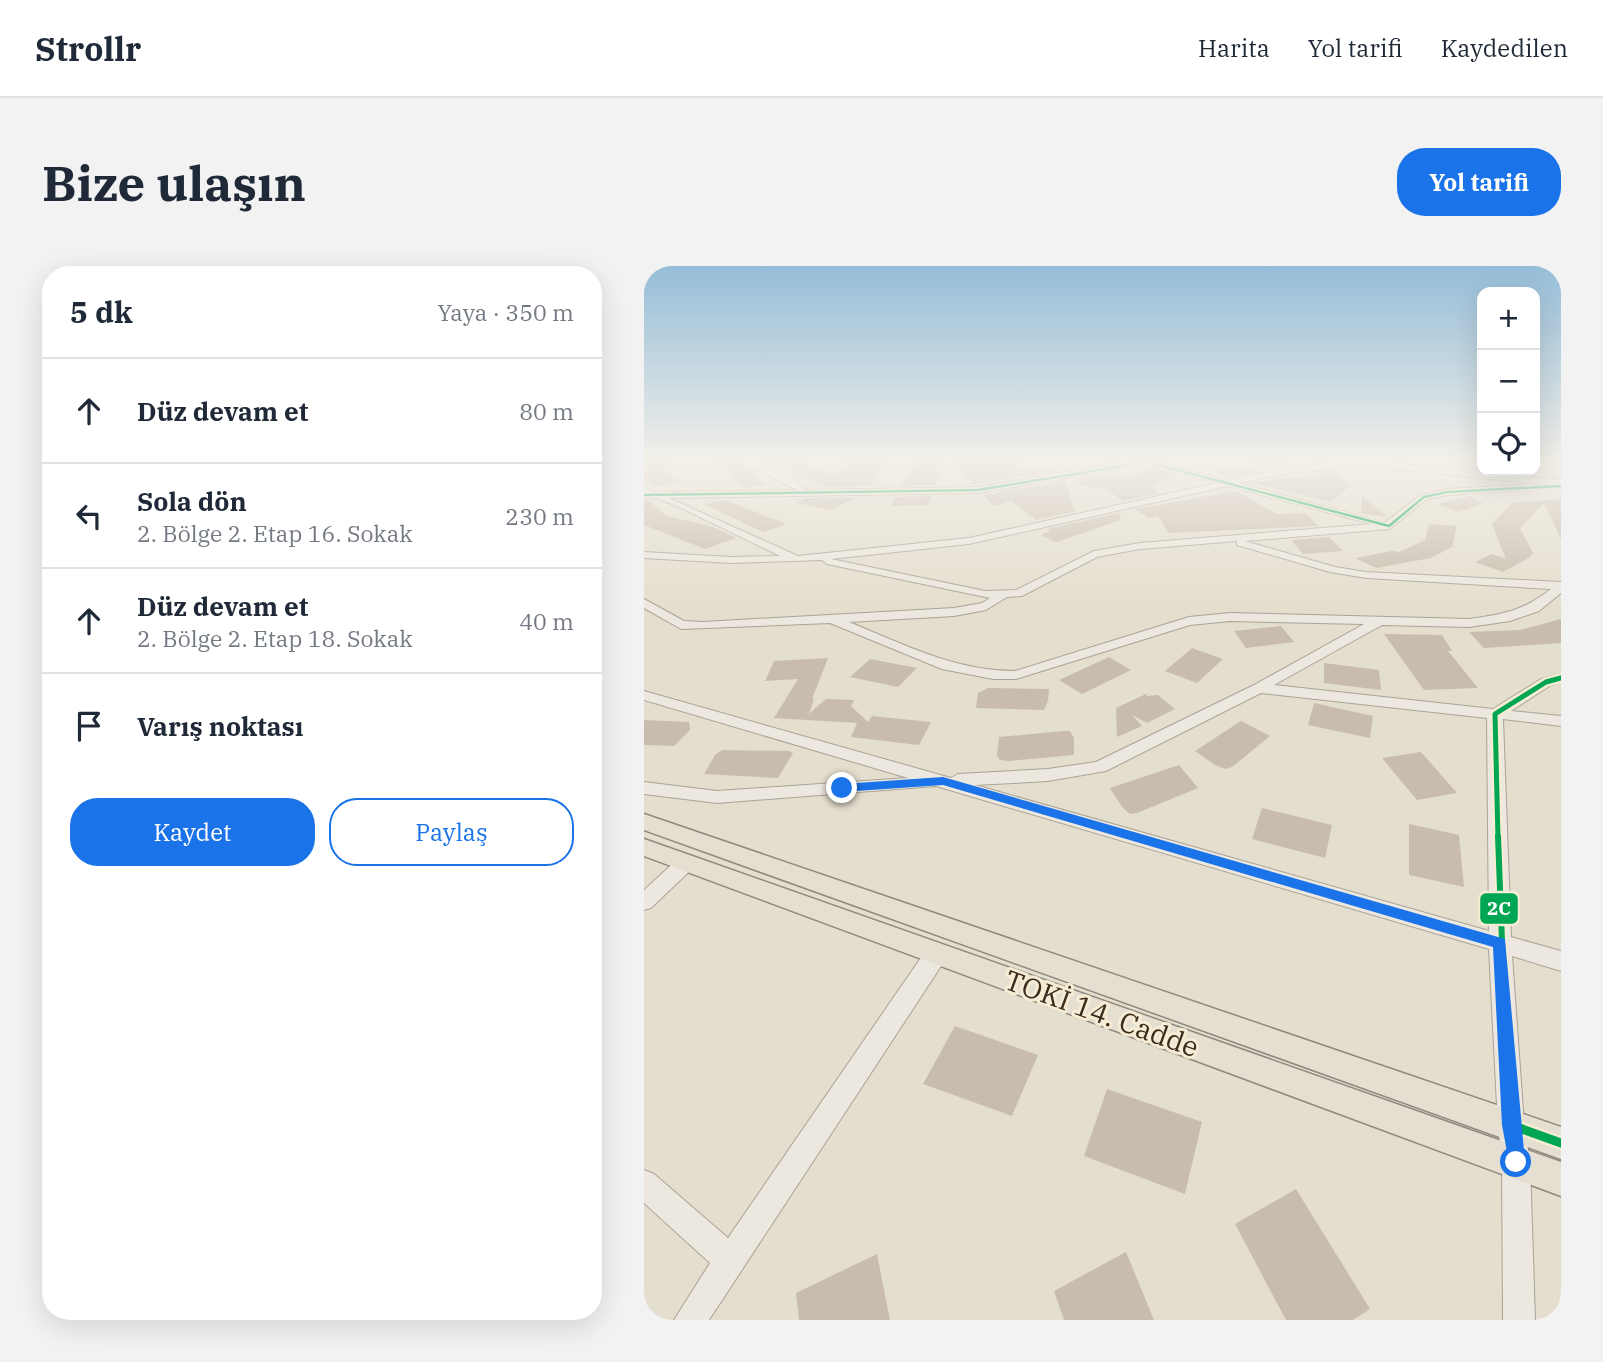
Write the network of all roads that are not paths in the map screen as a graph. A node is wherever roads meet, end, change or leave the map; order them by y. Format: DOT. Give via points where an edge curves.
graph roads {
  1 [pos="693,509"];
  2 [pos="1115,509"];
  3 [pos="1326,509"];
  4 [pos="1410,509"];
  5 [pos="1389,526"];
  6 [pos="1231,540"];
  7 [pos="644,555"];
  8 [pos="796,559"];
  9 [pos="1561,587"];
  10 [pos="1004,595"];
  11 [pos="644,603"];
  12 [pos="834,620"];
  13 [pos="1377,622"];
  14 [pos="1561,678"];
  15 [pos="1259,688"];
  16 [pos="644,695"];
  17 [pos="1494,714"];
  18 [pos="1561,721"];
  19 [pos="943,781"];
  20 [pos="644,788"];
  21 [pos="644,822"];
  22 [pos="644,847"];
  23 [pos="687,862"];
  24 [pos="644,902"];
  25 [pos="1500,943"];
  26 [pos="937,953"];
  27 [pos="1561,961"];
  28 [pos="1511,1125"];
  29 [pos="1561,1143"];
  30 [pos="1516,1162"];
  31 [pos="1561,1179"];
  32 [pos="644,1184"];
  33 [pos="730,1260"];
  34 [pos="690,1320"];
  35 [pos="1519,1320"];
  1 -- 8 [label="street"];
  2 -- 8 [label="street" via="969,541"];
  3 -- 5 [label="street"];
  4 -- 5 [label="street"];
  5 -- 6 [label="street"];
  6 -- 9 [label="street" via="1366,575"];
  6 -- 10 [label="street" via="1094,554 1018,593"];
  7 -- 8 [label="street" via="731,561"];
  8 -- 10 [label="street" via="827,561 985,596"];
  9 -- 13 [label="street" via="1535,608 1510,617 1469,623"];
  10 -- 12 [label="street" via="986,606 954,612"];
  11 -- 12 [label="street" via="681,625"];
  12 -- 13 [label="street" via="943,663 998,677 1189,621 1230,617"];
  13 -- 15 [label="street"];
  14 -- 17 [label="street" via="1546,682"];
  15 -- 17 [label="street"];
  15 -- 19 [label="street" via="1100,767"];
  16 -- 19 [label="street"];
  17 -- 18 [label="street"];
  17 -- 25 [label="street"];
  19 -- 20 [label="street" via="717,797"];
  19 -- 25 [label="street"];
  21 -- 28 [label="main road, TOKİ 14. Cadde"];
  22 -- 23 [label="main road, TOKİ 14. Cadde"];
  23 -- 24 [label="street"];
  23 -- 26 [label="main road, TOKİ 14. Cadde"];
  25 -- 27 [label="street"];
  25 -- 28 [label="street"];
  26 -- 30 [label="main road, TOKİ 14. Cadde"];
  26 -- 33 [label="street"];
  28 -- 29 [label="main road, TOKİ 14. Cadde"];
  28 -- 30 [label="street"];
  30 -- 31 [label="main road, TOKİ 14. Cadde"];
  30 -- 35 [label="street"];
  32 -- 33 [label="street"];
  33 -- 34 [label="street"];
}
